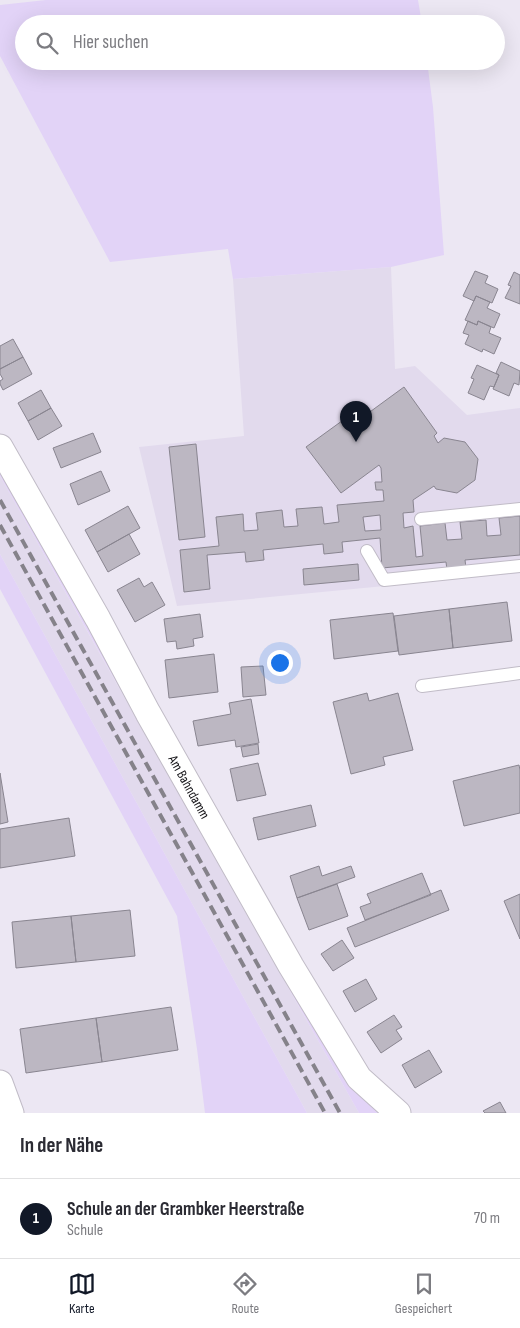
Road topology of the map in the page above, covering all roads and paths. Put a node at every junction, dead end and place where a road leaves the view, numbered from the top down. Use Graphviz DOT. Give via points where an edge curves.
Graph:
graph roads {
  1 [pos="0,447"];
  2 [pos="520,509"];
  3 [pos="421,519"];
  4 [pos="367,551"];
  5 [pos="520,566"];
  6 [pos="520,673"];
  7 [pos="422,686"];
  8 [pos="0,1083"];
  9 [pos="11,1113"];
  10 [pos="398,1113"];
  1 -- 10 [label="street, Am Bahndamm" via="291,966 359,1078"];
  2 -- 3 [label="lane"];
  4 -- 5 [label="lane" via="384,580"];
  6 -- 7 [label="lane"];
  8 -- 9 [label="street"];
}
